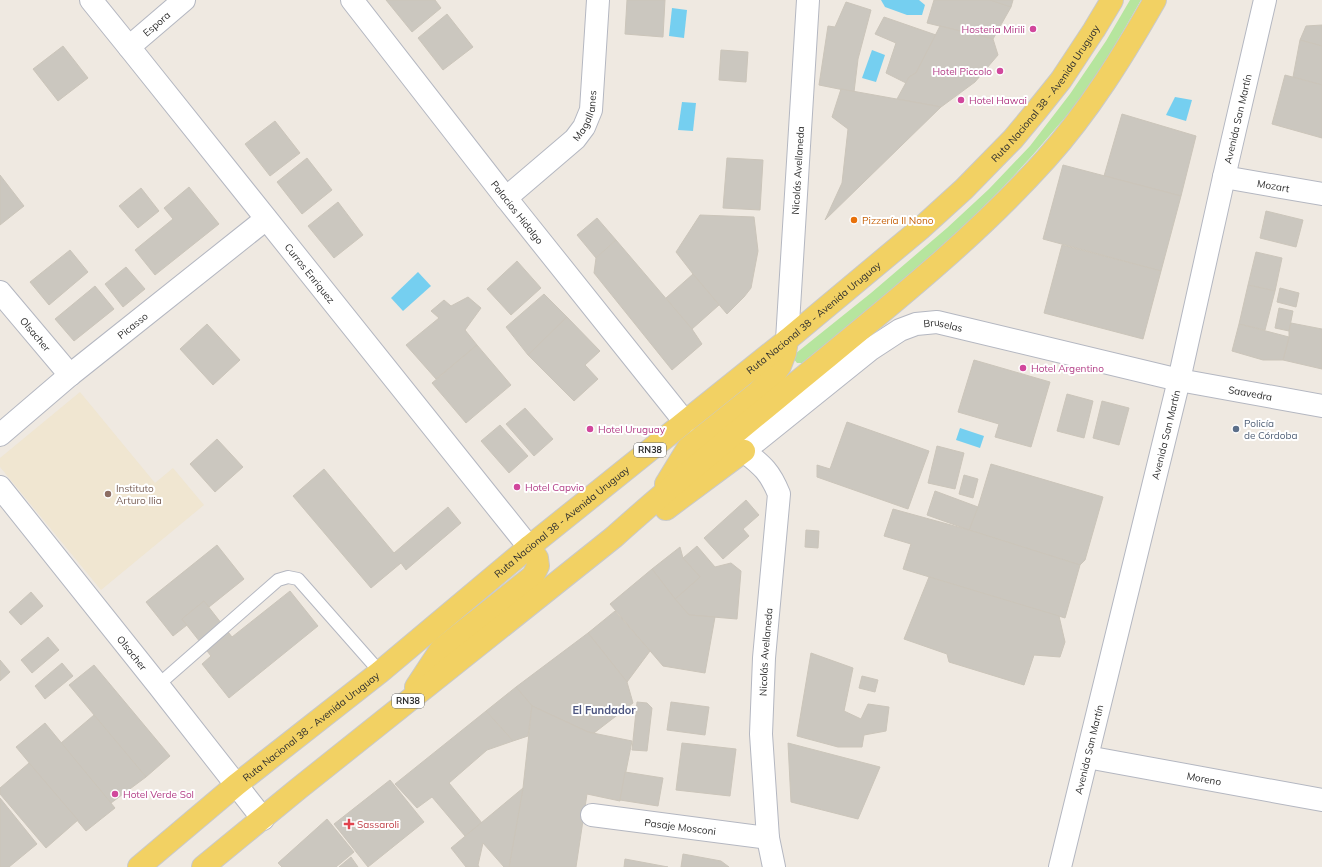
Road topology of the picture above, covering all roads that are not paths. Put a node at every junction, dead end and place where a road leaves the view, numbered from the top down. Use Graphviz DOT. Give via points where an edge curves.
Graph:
graph roads {
  1 [pos="91,0"];
  2 [pos="184,0"];
  3 [pos="352,0"];
  4 [pos="598,0"];
  5 [pos="808,0"];
  6 [pos="1112,0"];
  7 [pos="1154,0"];
  8 [pos="1265,0"];
  9 [pos="130,47"];
  10 [pos="1224,177"];
  11 [pos="1322,194"];
  12 [pos="506,198"];
  13 [pos="266,219"];
  14 [pos="0,292"];
  15 [pos="787,340"];
  16 [pos="70,375"];
  17 [pos="1179,380"];
  18 [pos="1322,406"];
  19 [pos="685,422"];
  20 [pos="0,435"];
  21 [pos="744,451"];
  22 [pos="0,487"];
  23 [pos="656,500"];
  24 [pos="614,537"];
  25 [pos="529,547"];
  26 [pos="380,672"];
  27 [pos="158,685"];
  28 [pos="405,703"];
  29 [pos="1086,757"];
  30 [pos="236,785"];
  31 [pos="1322,800"];
  32 [pos="592,815"];
  33 [pos="263,819"];
  34 [pos="768,838"];
  35 [pos="140,864"];
  36 [pos="203,867"];
  37 [pos="774,867"];
  38 [pos="1060,867"];
  1 -- 9 [label="street, Curros Enriquez"];
  2 -- 9 [label="street, Espora"];
  3 -- 12 [label="street, Palacios Hidalgo"];
  4 -- 12 [label="street, Magallanes" via="591,110 584,127 575,139"];
  5 -- 15 [label="street, Nicolás Avellaneda"];
  6 -- 15 [label="main road, Ruta Nacional 38 - Avenida Uruguay / RN38" via="1061,80 1013,139 920,229"];
  7 -- 23 [label="main road, RN38" via="1123,55 1086,109 1047,158 991,216 900,297"];
  8 -- 10 [label="street, Avenida San Martín"];
  9 -- 13 [label="street, Curros Enriquez"];
  10 -- 11 [label="street, Mozart"];
  10 -- 17 [label="street, Avenida San Martín"];
  12 -- 19 [label="street, Palacios Hidalgo"];
  13 -- 16 [label="street, Picasso"];
  13 -- 25 [label="street, Curros Enriquez"];
  14 -- 16 [label="street, Olsacher"];
  15 -- 19 [label="main road, Ruta Nacional 38 - Avenida Uruguay / RN38"];
  15 -- 23 [label="main road" via="780,366 771,379 688,448"];
  16 -- 20 [label="street, Picasso"];
  17 -- 18 [label="street, Saavedra"];
  17 -- 21 [label="street, Bruselas" via="937,322 916,324 900,330 871,349"];
  17 -- 29 [label="street, Avenida San Martín"];
  19 -- 25 [label="main road, Ruta Nacional 38 - Avenida Uruguay / RN38"];
  21 -- 24 [label="main road" via="631,536"];
  21 -- 34 [label="street, Nicolás Avellaneda" via="763,466 773,479 779,494 764,658 761,734"];
  22 -- 27 [label="street, Olsacher"];
  23 -- 24 [label="main road, RN38"];
  24 -- 28 [label="main road, RN38"];
  25 -- 26 [label="main road, Ruta Nacional 38 - Avenida Uruguay / RN38"];
  25 -- 28 [label="main road" via="537,558 538,566 533,576 441,649"];
  26 -- 27 [label="lane" via="298,579 288,577 278,580"];
  26 -- 30 [label="main road, Ruta Nacional 38 - Avenida Uruguay / RN38"];
  27 -- 30 [label="street, Olsacher"];
  28 -- 33 [label="main road, RN38"];
  29 -- 31 [label="street, Moreno"];
  29 -- 38 [label="street, Avenida San Martín"];
  30 -- 33 [label="street, Olsacher"];
  30 -- 35 [label="main road, Ruta Nacional 38 - Avenida Uruguay / RN38"];
  32 -- 34 [label="street, Pasaje Mosconi"];
  33 -- 36 [label="main road, RN38"];
  34 -- 37 [label="street, Nicolás Avellaneda"];
}
